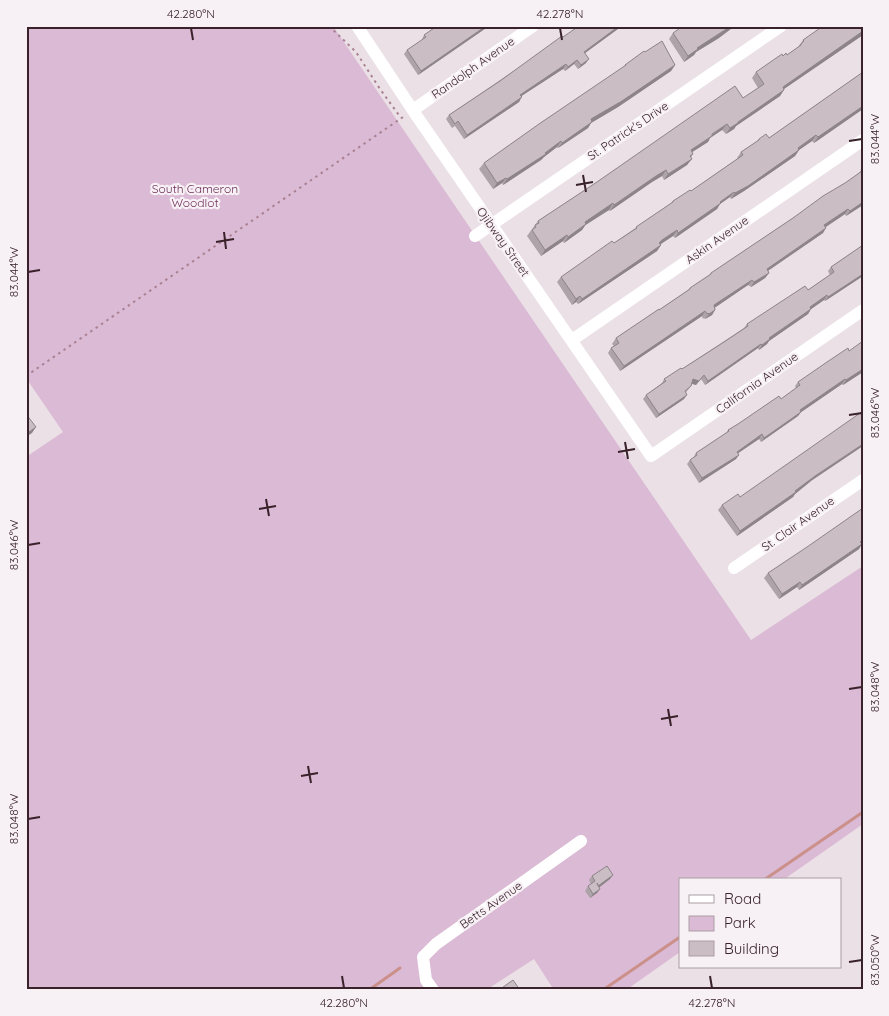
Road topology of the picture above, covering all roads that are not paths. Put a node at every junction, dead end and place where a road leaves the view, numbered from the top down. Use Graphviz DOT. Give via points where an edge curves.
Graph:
graph roads {
  1 [pos="357,26"];
  2 [pos="534,26"];
  3 [pos="781,26"];
  4 [pos="409,112"];
  5 [pos="863,140"];
  6 [pos="492,225"];
  7 [pos="475,236"];
  8 [pos="863,310"];
  9 [pos="572,340"];
  10 [pos="651,456"];
  11 [pos="863,480"];
  12 [pos="734,568"];
  13 [pos="581,842"];
  14 [pos="430,985"];
  1 -- 4 [label="street, Ojibway Street"];
  2 -- 4 [label="street, Randolph Avenue"];
  3 -- 6 [label="street, St. Patrick's Drive"];
  4 -- 6 [label="street, Ojibway Street"];
  5 -- 9 [label="street, Askin Avenue"];
  6 -- 7 [label="street, St. Patrick's Drive"];
  6 -- 9 [label="street, Ojibway Street"];
  8 -- 10 [label="street, California Avenue"];
  9 -- 10 [label="street, Ojibway Street"];
  11 -- 12 [label="street, St. Clair Avenue"];
  13 -- 14 [label="street, Betts Avenue" via="436,944 423,957"];
}
